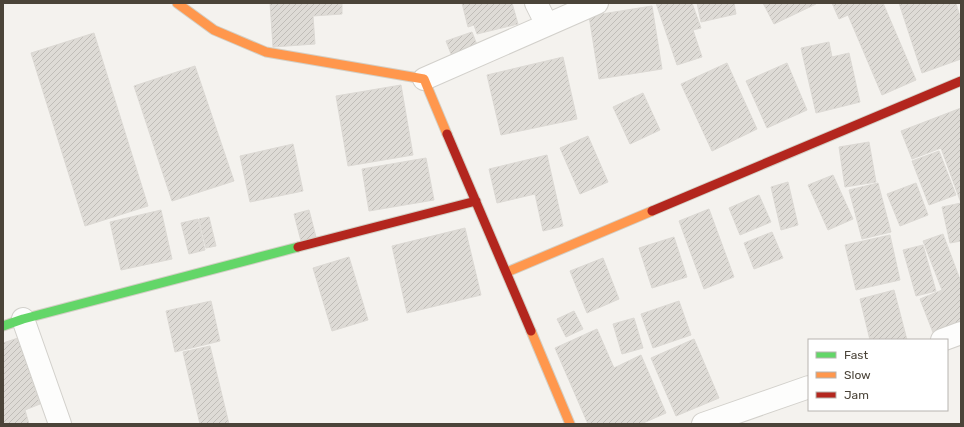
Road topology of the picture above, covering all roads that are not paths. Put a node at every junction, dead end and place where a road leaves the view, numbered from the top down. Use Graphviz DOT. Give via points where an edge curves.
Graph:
graph roads {
  1 [pos="178,3"];
  2 [pos="536,3"];
  3 [pos="597,3"];
  4 [pos="547,25"];
  5 [pos="424,79"];
  6 [pos="961,81"];
  7 [pos="476,201"];
  8 [pos="507,272"];
  9 [pos="13,323"];
  10 [pos="961,333"];
  11 [pos="945,339"];
  12 [pos="808,387"];
  13 [pos="60,424"];
  14 [pos="570,424"];
  15 [pos="703,424"];
  1 -- 5 [label="street" via="214,30 266,52"];
  2 -- 4 [label="street"];
  3 -- 4 [label="street"];
  4 -- 5 [label="street"];
  5 -- 7 [label="street"];
  6 -- 8 [label="street"];
  7 -- 8 [label="street"];
  7 -- 9 [label="street"];
  8 -- 14 [label="street"];
  9 -- 13 [label="street"];
  10 -- 11 [label="street"];
  12 -- 15 [label="street"];
}
